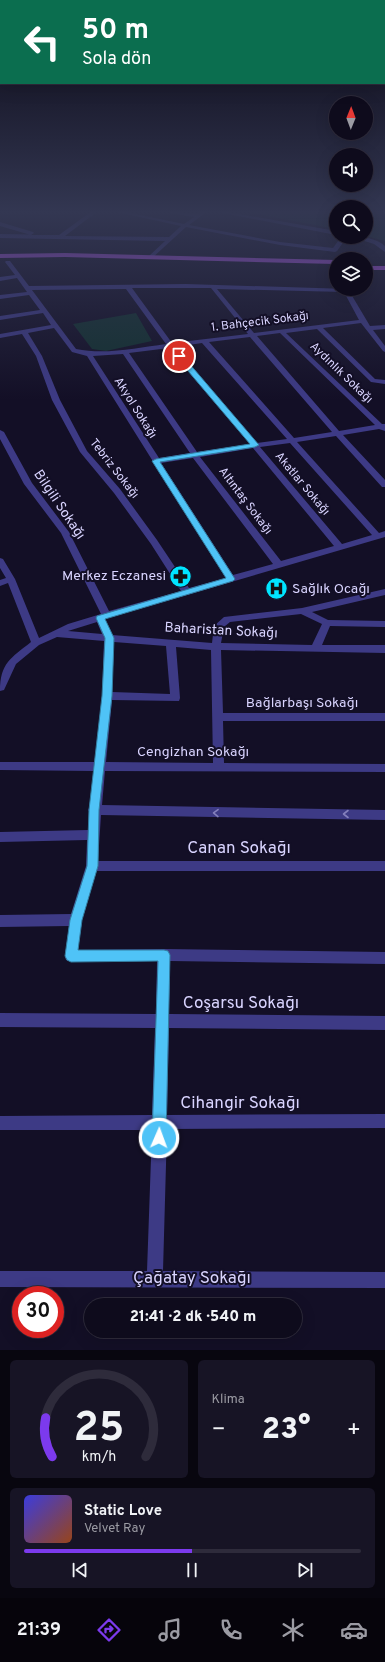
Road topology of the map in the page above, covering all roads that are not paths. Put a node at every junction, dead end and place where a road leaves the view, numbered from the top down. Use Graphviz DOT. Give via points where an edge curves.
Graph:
graph roads {
  1 [pos="18,276"];
  2 [pos="0,279"];
  3 [pos="127,286"];
  4 [pos="213,287"];
  5 [pos="329,289"];
  6 [pos="30,291"];
  7 [pos="350,296"];
  8 [pos="0,297"];
  9 [pos="45,311"];
  10 [pos="0,318"];
  11 [pos="363,321"];
  12 [pos="56,326"];
  13 [pos="318,326"];
  14 [pos="385,327"];
  15 [pos="367,328"];
  16 [pos="281,331"];
  17 [pos="24,332"];
  18 [pos="251,335"];
  19 [pos="0,336"];
  20 [pos="204,341"];
  21 [pos="170,345"];
  22 [pos="385,350"];
  23 [pos="125,352"];
  24 [pos="89,354"];
  25 [pos="385,382"];
  26 [pos="383,428"];
  27 [pos="0,432"];
  28 [pos="337,433"];
  29 [pos="292,440"];
  30 [pos="255,445"];
  31 [pos="196,455"];
  32 [pos="156,461"];
  33 [pos="385,485"];
  34 [pos="381,535"];
  35 [pos="339,546"];
  36 [pos="0,561"];
  37 [pos="279,565"];
  38 [pos="11,579"];
  39 [pos="231,579"];
  40 [pos="0,583"];
  41 [pos="187,592"];
  42 [pos="385,592"];
  43 [pos="302,611"];
  44 [pos="103,617"];
  45 [pos="327,623"];
  46 [pos="385,624"];
  47 [pos="56,633"];
  48 [pos="109,638"];
  49 [pos="171,642"];
  50 [pos="36,643"];
  51 [pos="216,647"];
  52 [pos="314,649"];
  53 [pos="385,649"];
  54 [pos="0,687"];
  55 [pos="107,696"];
  56 [pos="218,717"];
  57 [pos="385,717"];
  58 [pos="0,766"];
  59 [pos="99,766"];
  60 [pos="219,767"];
  61 [pos="385,768"];
  62 [pos="94,810"];
  63 [pos="385,815"];
  64 [pos="93,835"];
  65 [pos="0,837"];
  66 [pos="92,866"];
  67 [pos="385,866"];
  68 [pos="76,920"];
  69 [pos="0,922"];
  70 [pos="164,955"];
  71 [pos="385,958"];
  72 [pos="0,1020"];
  73 [pos="162,1022"];
  74 [pos="385,1023"];
  75 [pos="385,1121"];
  76 [pos="0,1122"];
  77 [pos="159,1122"];
  78 [pos="0,1279"];
  79 [pos="154,1279"];
  80 [pos="385,1280"];
  1 -- 2 [label="street"];
  1 -- 6 [label="street"];
  3 -- 4 [label="street"];
  3 -- 6 [label="street"];
  3 -- 21 [label="street, Akatlar Sokağı"];
  4 -- 5 [label="street"];
  4 -- 18 [label="street"];
  6 -- 8 [label="street"];
  6 -- 9 [label="street"];
  7 -- 11 [label="street"];
  9 -- 10 [label="street"];
  9 -- 12 [label="street"];
  11 -- 13 [label="street, 1. Bahçecik Sokağı"];
  11 -- 15 [label="street"];
  12 -- 17 [label="street"];
  12 -- 24 [label="street" via="74,351"];
  13 -- 16 [label="street, 1. Bahçecik Sokağı"];
  13 -- 25 [label="street" via="374,381"];
  14 -- 15 [label="street"];
  15 -- 22 [label="street"];
  16 -- 18 [label="street, 1. Bahçecik Sokağı"];
  16 -- 26 [label="street, Aydınlık Sokağı"];
  17 -- 19 [label="street"];
  17 -- 41 [label="street, Tebriz Sokağı" via="39,356 56,400 84,452 118,491"];
  18 -- 20 [label="street, 1. Bahçecik Sokağı"];
  18 -- 28 [label="street"];
  20 -- 21 [label="street, 1. Bahçecik Sokağı"];
  20 -- 29 [label="street"];
  21 -- 23 [label="street, 1. Bahçecik Sokağı"];
  21 -- 30 [label="street, Akatlar Sokağı"];
  23 -- 24 [label="street, 1. Bahçecik Sokağı"];
  23 -- 31 [label="street, Altıntaş Sokağı"];
  24 -- 32 [label="street, Akyol Sokağı"];
  26 -- 28 [label="street"];
  27 -- 44 [label="street, Bilgili Sokağı" via="28,484 65,532"];
  28 -- 29 [label="street"];
  28 -- 33 [label="street"];
  29 -- 30 [label="street"];
  29 -- 34 [label="street"];
  30 -- 31 [label="street"];
  30 -- 35 [label="street, Akatlar Sokağı"];
  31 -- 32 [label="street"];
  31 -- 37 [label="street, Altıntaş Sokağı"];
  32 -- 39 [label="street, Akyol Sokağı"];
  34 -- 35 [label="street"];
  35 -- 37 [label="street"];
  36 -- 38 [label="street"];
  37 -- 39 [label="street"];
  38 -- 40 [label="street"];
  38 -- 50 [label="street"];
  39 -- 41 [label="street"];
  41 -- 44 [label="street"];
  42 -- 43 [label="street"];
  43 -- 45 [label="street"];
  43 -- 51 [label="street" via="227,619 219,626"];
  44 -- 47 [label="street"];
  44 -- 48 [label="street, Bilgili Sokağı"];
  45 -- 46 [label="street"];
  45 -- 52 [label="street"];
  47 -- 48 [label="street, Baharistan Sokağı"];
  47 -- 50 [label="street"];
  48 -- 49 [label="street, Baharistan Sokağı"];
  48 -- 55 [label="street"];
  49 -- 51 [label="street, Baharistan Sokağı"];
  49 -- 55 [label="street" via="175,698"];
  50 -- 54 [label="street" via="12,662"];
  51 -- 52 [label="street, Baharistan Sokağı"];
  51 -- 56 [label="street"];
  52 -- 53 [label="street, Baharistan Sokağı"];
  55 -- 59 [label="street"];
  56 -- 57 [label="street, Bağlarbaşı Sokağı"];
  56 -- 60 [label="street"];
  58 -- 59 [label="street, Cengizhan Sokağı"];
  59 -- 60 [label="street, Cengizhan Sokağı"];
  59 -- 62 [label="street"];
  60 -- 61 [label="street, Cengizhan Sokağı"];
  63 -- 62 [label="street, one-way"];
  62 -- 64 [label="street"];
  64 -- 65 [label="street"];
  64 -- 66 [label="street"];
  66 -- 67 [label="street, Canan Sokağı"];
  66 -- 68 [label="street"];
  68 -- 69 [label="street"];
  68 -- 70 [label="street" via="71,956"];
  70 -- 71 [label="street"];
  70 -- 73 [label="street"];
  72 -- 73 [label="street, Coşarsu Sokağı"];
  73 -- 74 [label="street, Coşarsu Sokağı"];
  73 -- 77 [label="street"];
  75 -- 77 [label="street, Cihangir Sokağı"];
  76 -- 77 [label="street, Cihangir Sokağı"];
  77 -- 79 [label="street"];
  78 -- 79 [label="street, Çağatay Sokağı"];
  79 -- 80 [label="street, Çağatay Sokağı"];
}
